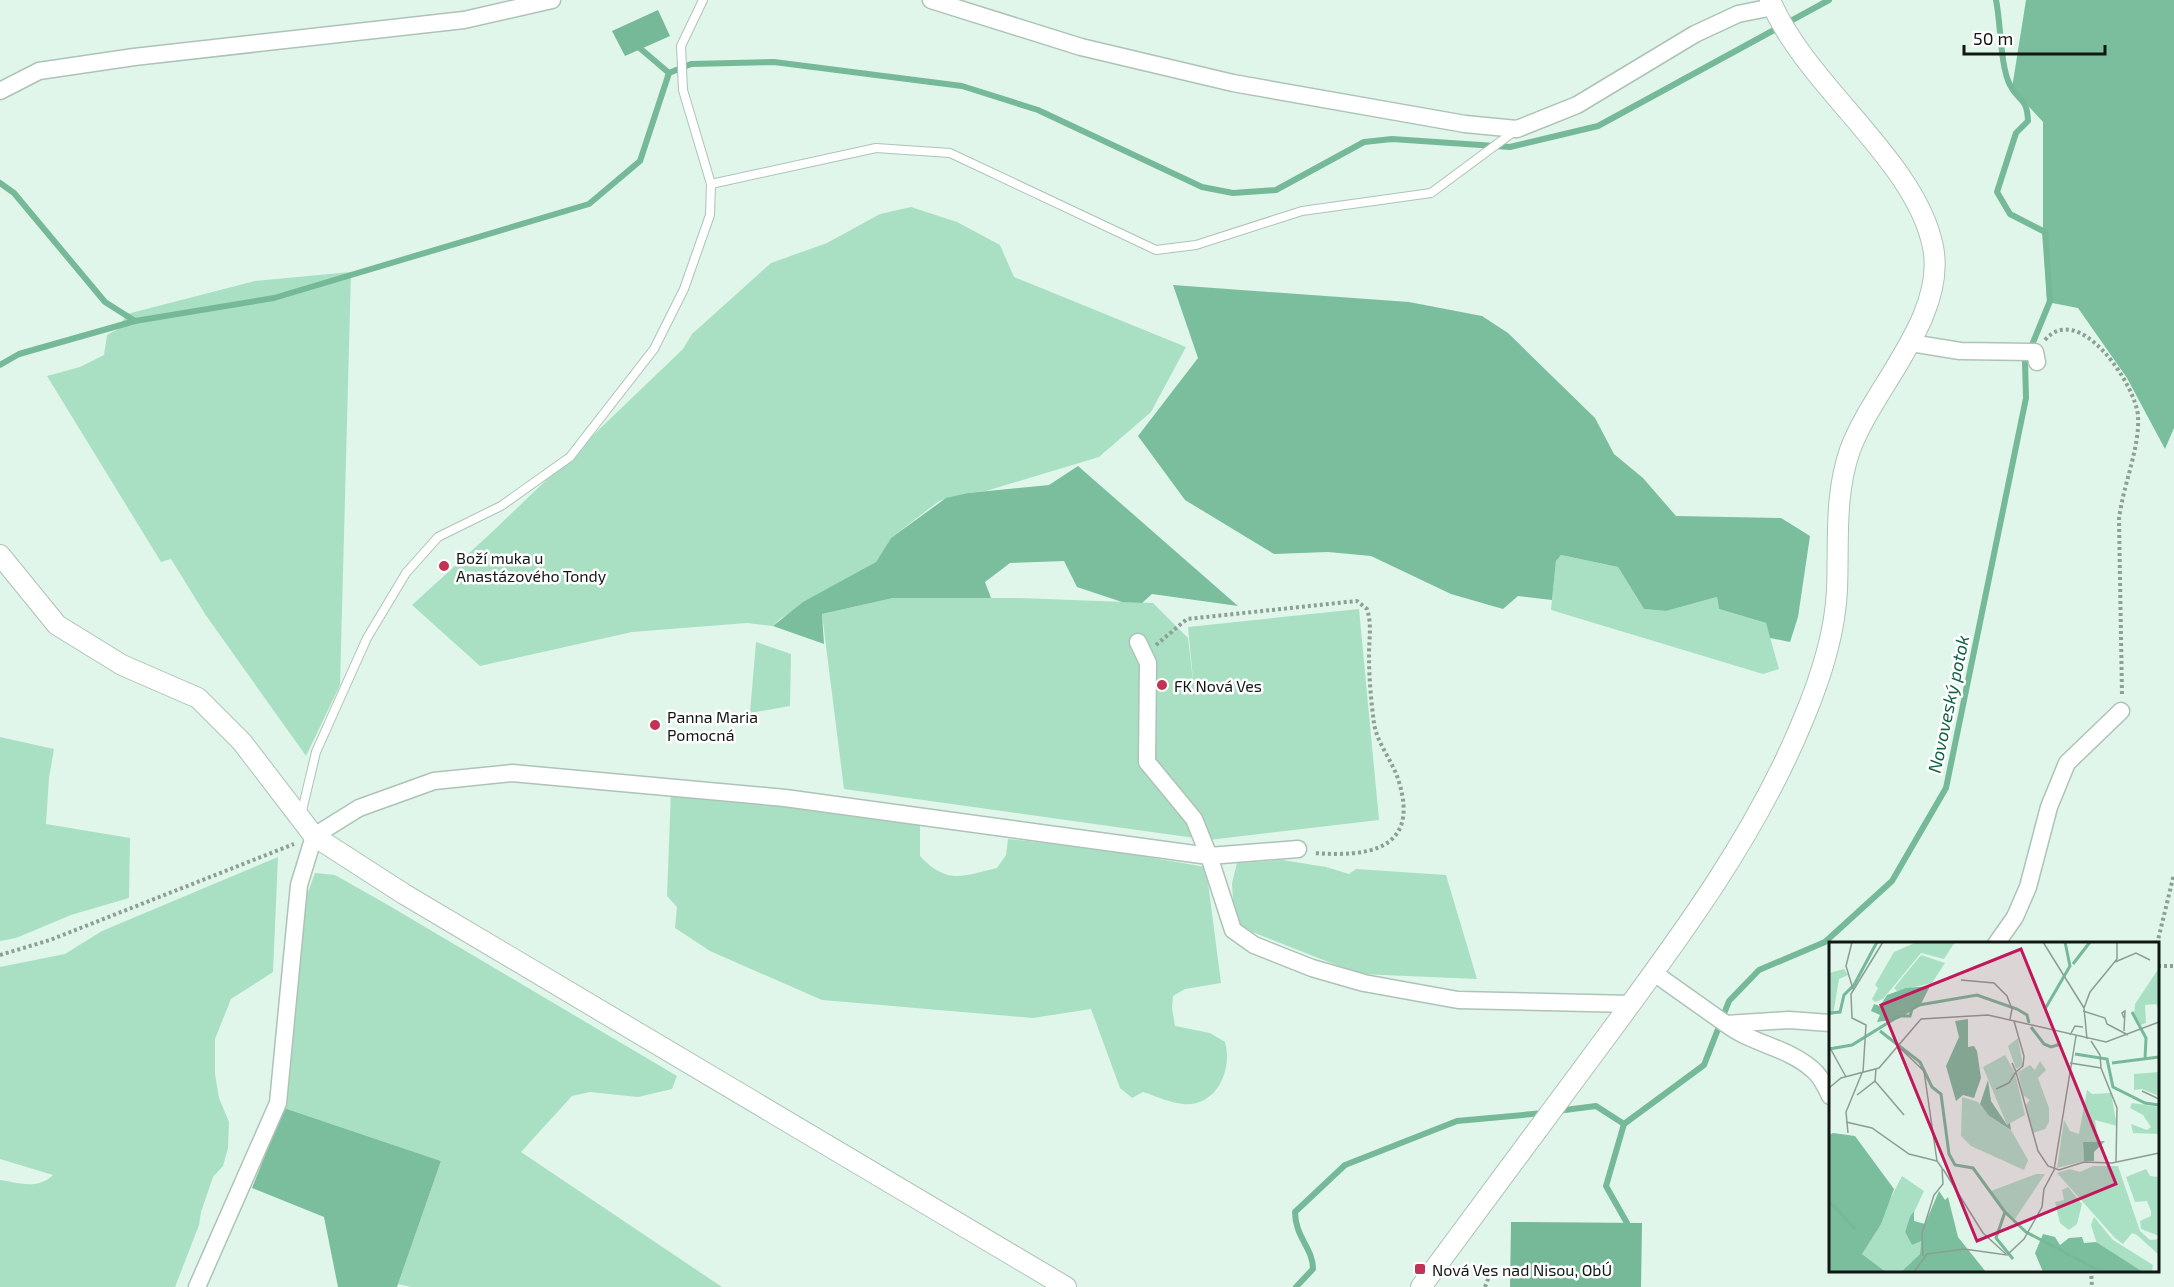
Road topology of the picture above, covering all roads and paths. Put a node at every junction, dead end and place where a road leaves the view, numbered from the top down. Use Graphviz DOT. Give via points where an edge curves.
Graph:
graph roads {
  1 [pos="552,0"];
  2 [pos="703,0"];
  3 [pos="931,0"];
  4 [pos="1772,4"];
  5 [pos="0,90"];
  6 [pos="1510,134"];
  7 [pos="711,184"];
  8 [pos="1911,343"];
  9 [pos="2036,357"];
  10 [pos="0,555"];
  11 [pos="1141,649"];
  12 [pos="2121,711"];
  13 [pos="301,815"];
  14 [pos="314,836"];
  15 [pos="1298,849"];
  16 [pos="1209,856"];
  17 [pos="2174,874"];
  18 [pos="1997,942"];
  19 [pos="2157,942"];
  20 [pos="0,955"];
  21 [pos="1654,973"];
  22 [pos="1631,1004"];
  23 [pos="1829,1023"];
  24 [pos="1726,1024"];
  25 [pos="1829,1094"];
  26 [pos="2091,1272"];
  27 [pos="1490,1274"];
  28 [pos="197,1287"];
  29 [pos="1066,1287"];
  30 [pos="1421,1287"];
  31 [pos="1485,1287"];
  32 [pos="2092,1287"];
  1 -- 5 [label="street" via="464,20 39,71"];
  2 -- 7 [label="lane" via="681,46 683,90"];
  3 -- 6 [label="street" via="1081,47 1233,83"];
  4 -- 6 [label="street" via="1738,14 1695,34 1577,105"];
  4 -- 8 [label="street" via="1820,80 1890,162 1927,225 1934,270"];
  6 -- 7 [label="lane" via="1431,193 1302,211 1196,245 1156,250 950,153 876,147"];
  7 -- 13 [label="lane" via="710,215 684,289 664,329 654,348 577,449 501,506 438,537 406,573 367,638 316,752"];
  8 -- 9 [label="street"];
  8 -- 21 [label="street" via="1860,426 1842,476 1837,595 1826,656 1804,719 1758,811 1714,886"];
  9 -- 12 [label="path" via="2050,334 2063,331 2095,340 2134,397 2139,433 2119,519"];
  10 -- 13 [label="street" via="57,625 122,665 198,698 242,742"];
  11 -- 15 [label="path" via="1187,620 1357,601 1367,609 1374,724 1399,781 1402,812 1396,833 1382,848 1345,854"];
  11 -- 16 [label="street" via="1148,663 1147,762 1194,819"];
  12 -- 18 [label="street" via="2067,763 2049,807 2028,887"];
  13 -- 14 [label="street"];
  14 -- 16 [label="street" via="360,808 434,781 512,773 785,798"];
  14 -- 20 [label="path" via="50,940"];
  14 -- 28 [label="street" via="299,885 278,1102"];
  14 -- 29 [label="street"];
  15 -- 16 [label="street"];
  16 -- 22 [label="street" via="1233,930 1254,945 1312,968 1364,983 1458,1000"];
  17 -- 19 [label="path"];
  21 -- 22 [label="street"];
  21 -- 24 [label="street"];
  22 -- 30 [label="street"];
  23 -- 24 [label="street" via="1789,1020"];
  24 -- 25 [label="street" via="1741,1036 1782,1051 1814,1069"];
  26 -- 32 [label="path"];
  27 -- 31 [label="path"];
}
